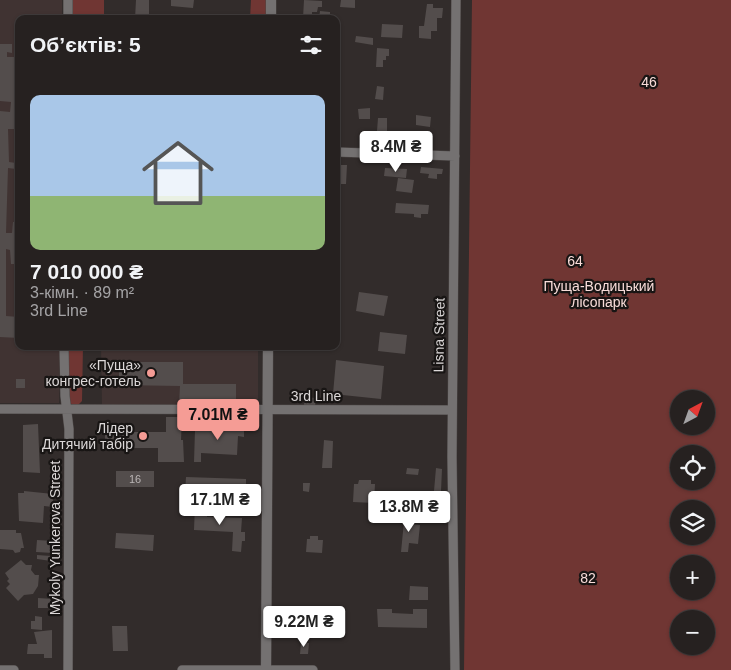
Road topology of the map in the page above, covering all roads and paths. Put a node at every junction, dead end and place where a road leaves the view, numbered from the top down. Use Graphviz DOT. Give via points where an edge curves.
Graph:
graph roads {
  1 [pos="68,0"];
  2 [pos="271,0"];
  3 [pos="456,0"];
  4 [pos="68,15"];
  5 [pos="271,15"];
  6 [pos="340,152"];
  7 [pos="455,156"];
  8 [pos="64,350"];
  9 [pos="268,350"];
  10 [pos="0,409"];
  11 [pos="67,409"];
  12 [pos="268,410"];
  13 [pos="452,410"];
  14 [pos="266,669"];
  15 [pos="0,670"];
  16 [pos="14,670"];
  17 [pos="68,670"];
  18 [pos="182,670"];
  19 [pos="313,670"];
  20 [pos="456,670"];
  1 -- 4 [label="street"];
  2 -- 5 [label="street"];
  3 -- 7 [label="street, Lisna Street"];
  6 -- 7 [label="street"];
  7 -- 13 [label="street, Lisna Street"];
  8 -- 11 [label="street, Mykoly Yunkerova Street"];
  9 -- 12 [label="street"];
  10 -- 11 [label="street, 3rd Line"];
  11 -- 12 [label="street, 3rd Line"];
  11 -- 17 [label="street, Mykoly Yunkerova Street"];
  12 -- 13 [label="street, 3rd Line"];
  12 -- 14 [label="street"];
  13 -- 20 [label="street, Lisna Street"];
  14 -- 18 [label="street"];
  14 -- 19 [label="street"];
  15 -- 16 [label="street"];
}
